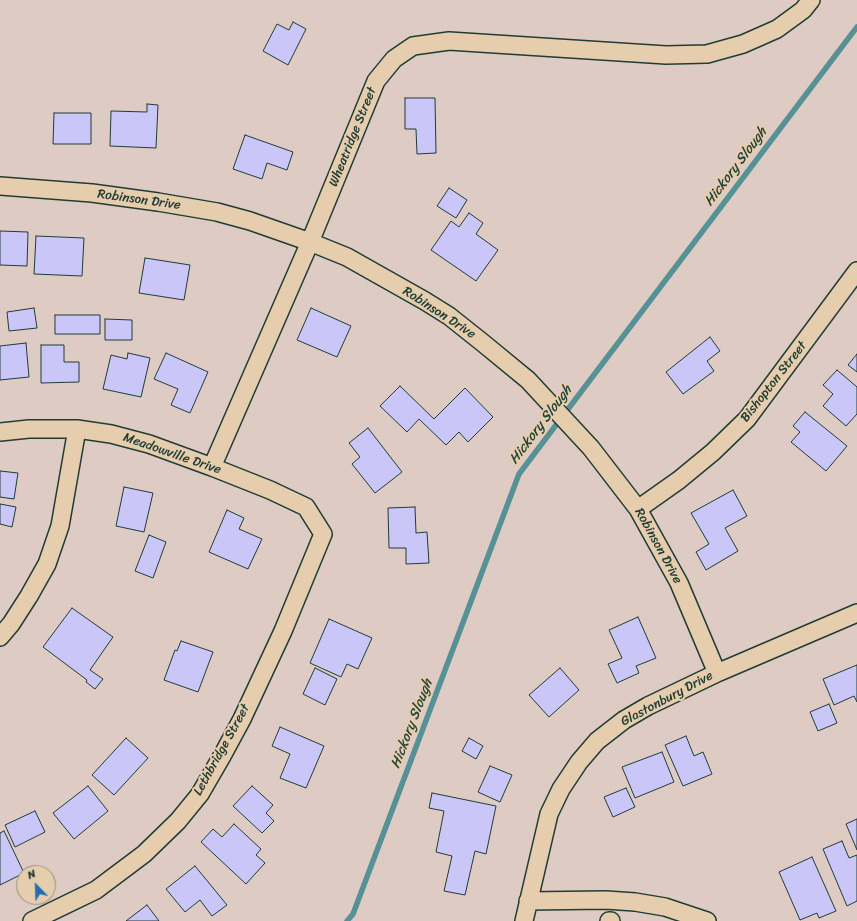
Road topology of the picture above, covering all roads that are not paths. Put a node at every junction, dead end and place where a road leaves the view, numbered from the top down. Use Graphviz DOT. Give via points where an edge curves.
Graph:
graph roads {
  1 [pos="811,0"];
  2 [pos="0,186"];
  3 [pos="310,242"];
  4 [pos="857,271"];
  5 [pos="77,429"];
  6 [pos="0,432"];
  7 [pos="212,467"];
  8 [pos="638,508"];
  9 [pos="323,534"];
  10 [pos="857,612"];
  11 [pos="0,637"];
  12 [pos="717,673"];
  13 [pos="528,901"];
  14 [pos="32,921"];
  15 [pos="524,921"];
  16 [pos="707,921"];
  1 -- 3 [label="street, Wheatridge Street" via="804,10 777,29 743,44 707,54 666,55 449,41 413,46 394,59 376,80"];
  2 -- 3 [label="street, Robinson Drive" via="92,194 217,212"];
  3 -- 7 [label="street, Wheatridge Street"];
  3 -- 8 [label="street, Robinson Drive" via="347,257 431,305 483,342 528,380 591,448"];
  4 -- 8 [label="street, Bishopton Street" via="747,419 679,480"];
  5 -- 6 [label="street, Meadowville Drive"];
  5 -- 7 [label="street, Meadowville Drive" via="111,434 149,444"];
  5 -- 11 [label="street" via="60,526 47,564 11,624"];
  7 -- 9 [label="street, Meadowville Drive" via="306,507"];
  8 -- 12 [label="street, Robinson Drive" via="679,583"];
  9 -- 14 [label="street, Lethbridge Street" via="283,631 242,719 200,794 178,821 138,859 96,890"];
  10 -- 12 [label="street, Glastonbury Drive"];
  12 -- 13 [label="street, Glastonbury Drive" via="624,720 597,741 579,762 561,789 549,814"];
  13 -- 15 [label="street, Glastonbury Drive"];
  13 -- 16 [label="street" via="635,902 665,907"];
}
